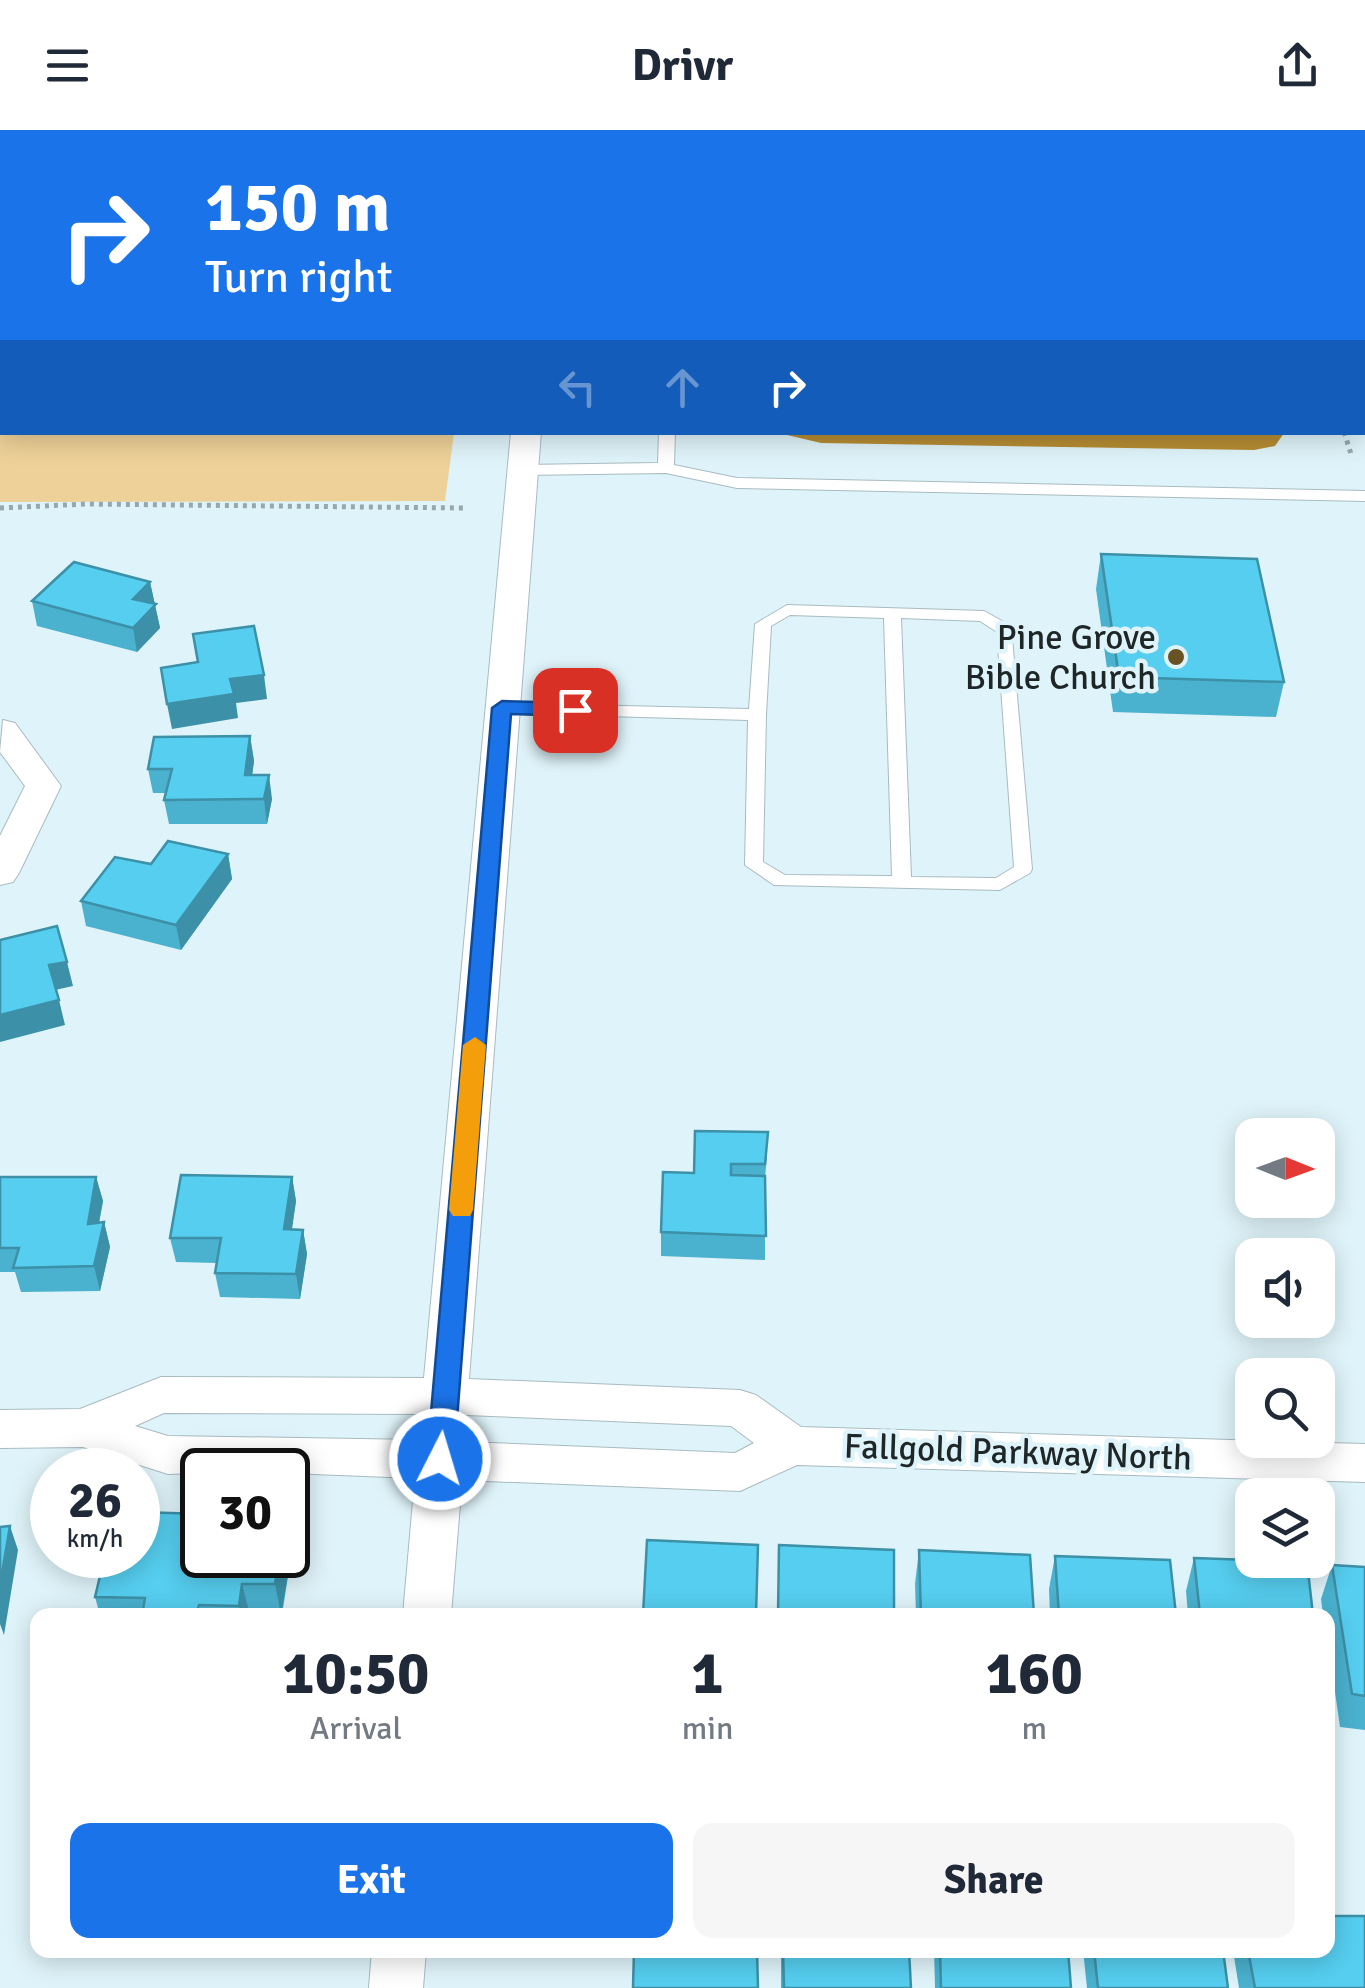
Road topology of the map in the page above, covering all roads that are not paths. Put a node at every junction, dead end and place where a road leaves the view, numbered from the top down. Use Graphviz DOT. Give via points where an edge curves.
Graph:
graph roads {
  1 [pos="667,435"];
  2 [pos="524,451"];
  3 [pos="666,468"];
  4 [pos="1365,496"];
  5 [pos="892,613"];
  6 [pos="502,708"];
  7 [pos="757,715"];
  8 [pos="3,731"];
  9 [pos="0,873"];
  10 [pos="902,883"];
  11 [pos="446,1396"];
  12 [pos="83,1428"];
  13 [pos="0,1429"];
  14 [pos="792,1446"];
  15 [pos="440,1459"];
  16 [pos="1365,1463"];
  17 [pos="428,1608"];
  18 [pos="398,1958"];
  19 [pos="396,1988"];
  1 -- 3 [label="lane"];
  2 -- 3 [label="lane"];
  2 -- 6 [label="street"];
  3 -- 4 [label="lane" via="738,484"];
  5 -- 7 [label="lane" via="787,610 762,624"];
  5 -- 10 [label="lane"];
  5 -- 10 [label="lane" via="984,616 1004,630 1023,869 1000,884"];
  6 -- 7 [label="lane"];
  6 -- 11 [label="street"];
  7 -- 10 [label="lane" via="754,865 781,881"];
  8 -- 9 [label="street" via="43,786"];
  11 -- 12 [label="street, Fallgold Parkway North" via="161,1395"];
  11 -- 14 [label="street, Fallgold Parkway North" via="740,1408"];
  11 -- 15 [label="street"];
  12 -- 13 [label="street"];
  12 -- 15 [label="street, Fallgold Parkway North" via="168,1455"];
  14 -- 15 [label="street, Fallgold Parkway North" via="740,1472"];
  14 -- 16 [label="street, Fallgold Parkway North"];
  15 -- 17 [label="street"];
  18 -- 19 [label="street"];
}
